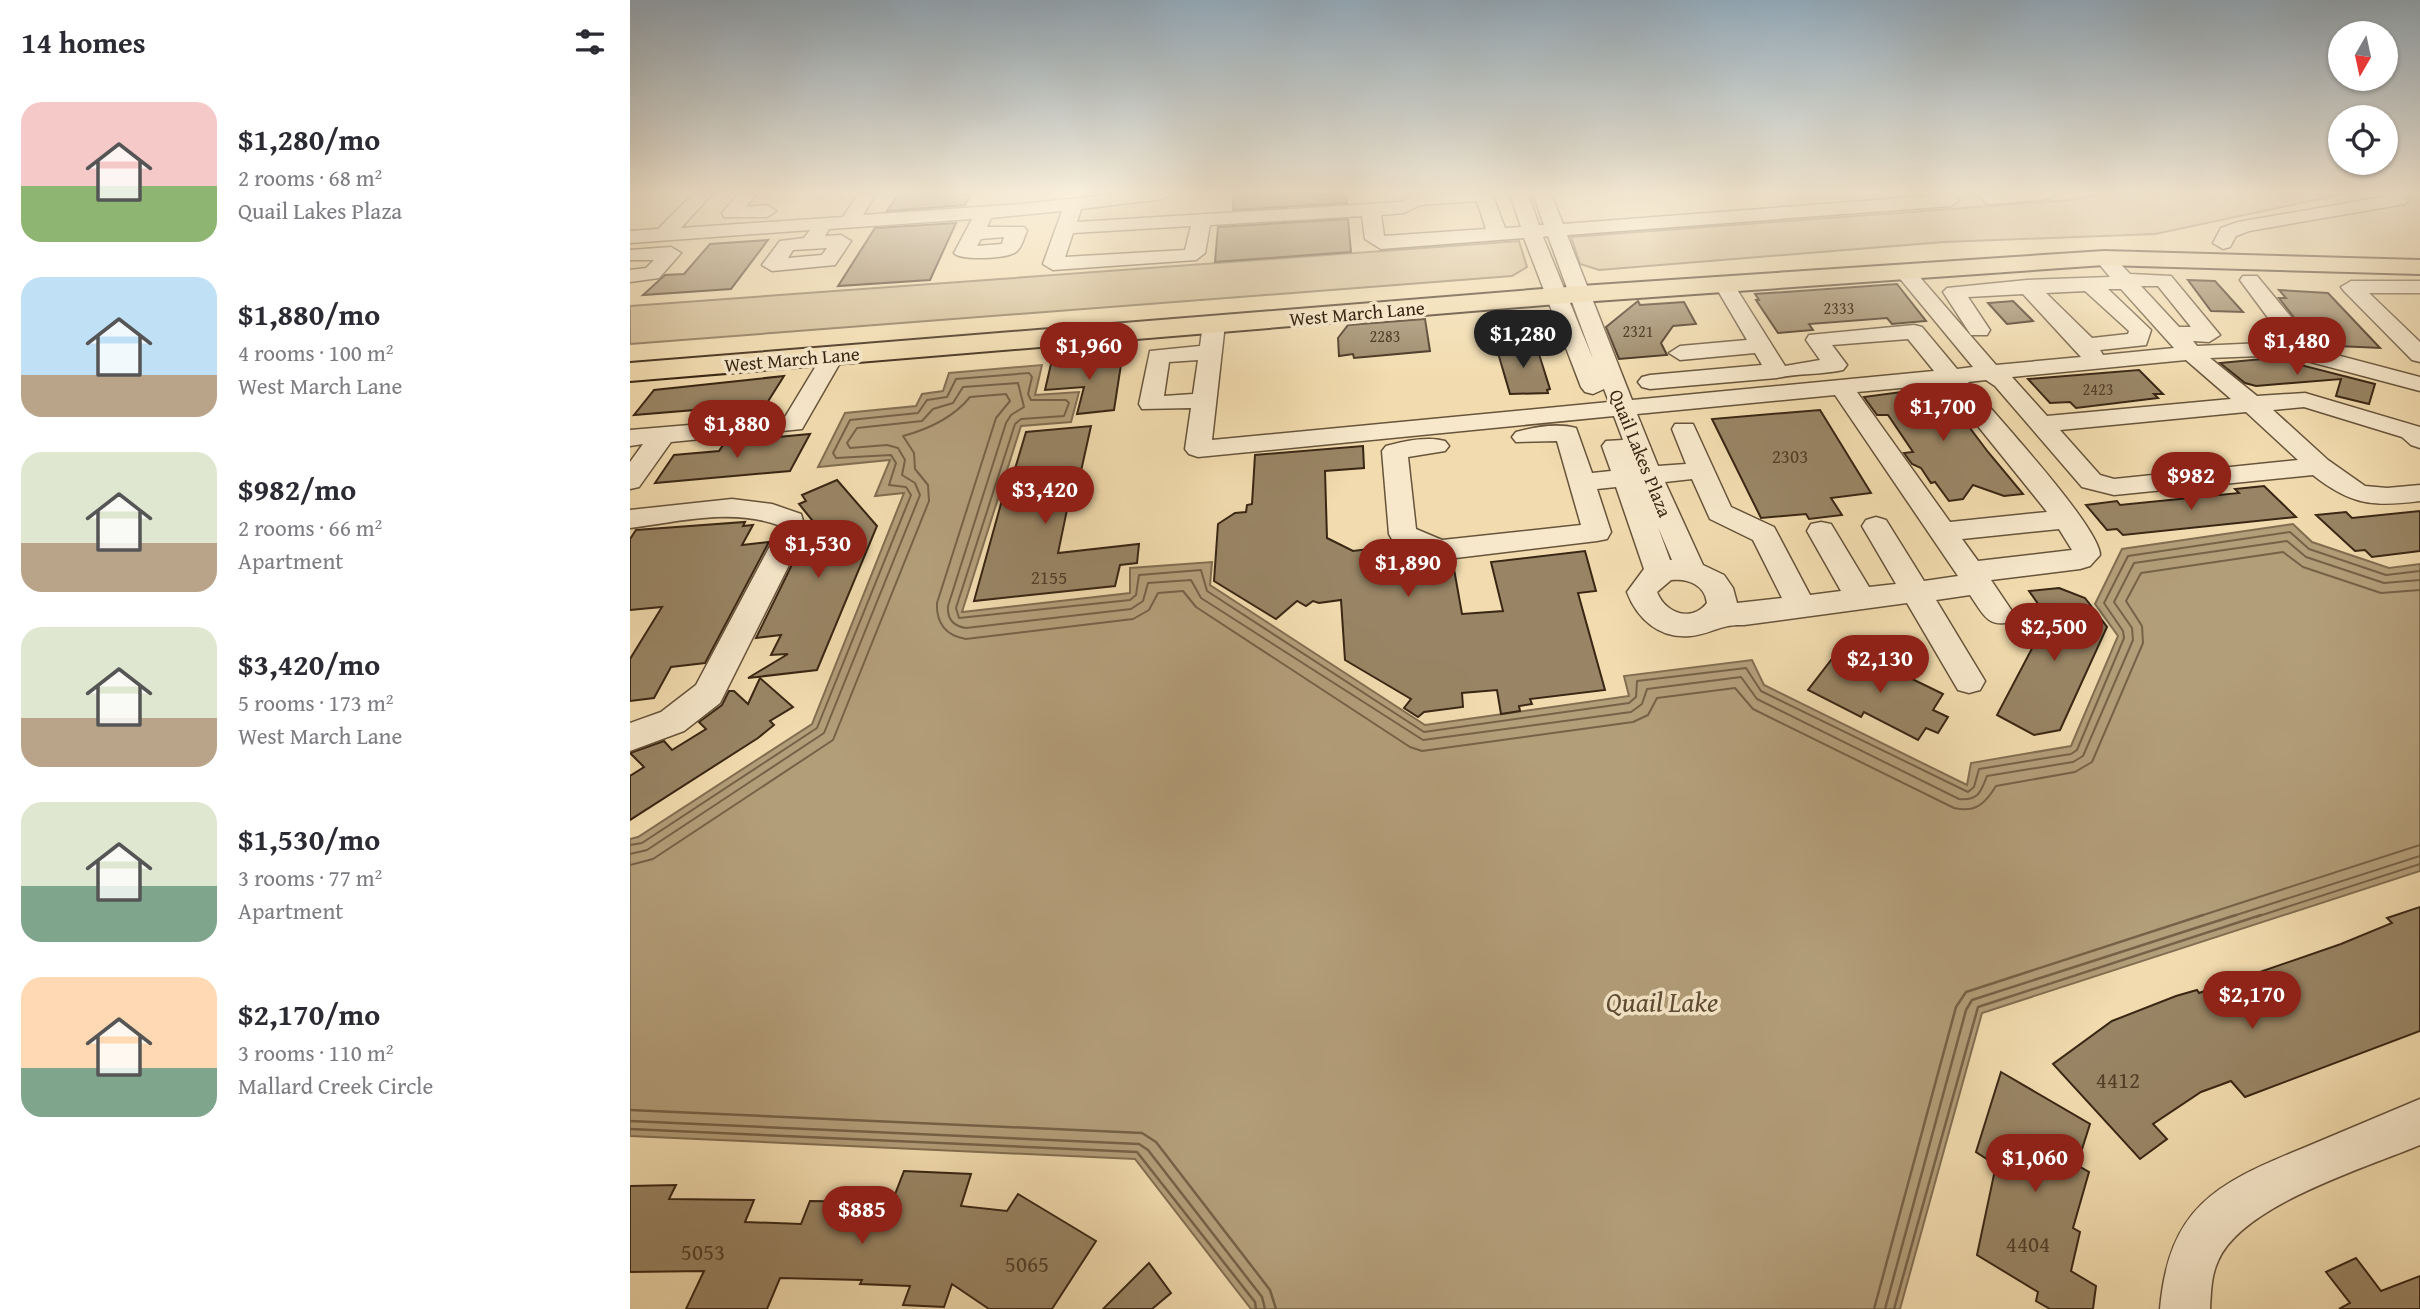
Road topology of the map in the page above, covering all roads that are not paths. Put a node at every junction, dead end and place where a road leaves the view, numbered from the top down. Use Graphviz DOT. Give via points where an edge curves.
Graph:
graph roads {
  1 [pos="669,255"];
  2 [pos="1056,255"];
  3 [pos="1191,255"];
  4 [pos="1542,255"];
  5 [pos="1564,255"];
  6 [pos="1873,255"];
  7 [pos="2104,258"];
  8 [pos="2420,267"];
  9 [pos="1904,271"];
  10 [pos="630,276"];
  11 [pos="2250,280"];
  12 [pos="2124,281"];
  13 [pos="2088,282"];
  14 [pos="1724,284"];
  15 [pos="2027,286"];
  16 [pos="1565,287"];
  17 [pos="2420,287"];
  18 [pos="2370,306"];
  19 [pos="2420,308"];
  20 [pos="1214,324"];
  21 [pos="1958,324"];
  22 [pos="1706,329"];
  23 [pos="2173,333"];
  24 [pos="1762,346"];
  25 [pos="1717,350"];
  26 [pos="630,352"];
  27 [pos="1210,352"];
  28 [pos="2191,352"];
  29 [pos="2299,352"];
  30 [pos="2090,353"];
  31 [pos="1680,354"];
  32 [pos="2420,355"];
  33 [pos="833,356"];
  34 [pos="1942,366"];
  35 [pos="1777,371"];
  36 [pos="1989,371"];
  37 [pos="630,372"];
  38 [pos="1838,375"];
  39 [pos="1650,382"];
  40 [pos="2420,384"];
  41 [pos="1203,400"];
  42 [pos="2252,404"];
  43 [pos="1612,409"];
  44 [pos="2041,424"];
  45 [pos="1684,429"];
  46 [pos="1478,432"];
  47 [pos="663,435"];
  48 [pos="630,438"];
  49 [pos="2420,440"];
  50 [pos="2319,466"];
  51 [pos="1702,470"];
  52 [pos="1637,475"];
  53 [pos="630,481"];
  54 [pos="1582,482"];
  55 [pos="2420,492"];
  56 [pos="630,519"];
  57 [pos="2066,519"];
  58 [pos="1876,526"];
  59 [pos="1821,531"];
  60 [pos="1941,532"];
  61 [pos="1691,571"];
  62 [pos="1660,573"];
  63 [pos="1974,578"];
  64 [pos="1917,592"];
  65 [pos="1861,599"];
  66 [pos="1801,607"];
  67 [pos="1718,613"];
  68 [pos="1999,614"];
  69 [pos="1969,681"];
  70 [pos="630,737"];
  71 [pos="2420,1122"];
  72 [pos="2185,1309"];
  1 -- 10 [label="street" via="652,274"];
  2 -- 3 [label="street" via="1053,264"];
  4 -- 16 [label="street"];
  5 -- 16 [label="street"];
  6 -- 16 [label="main road, West March Lane"];
  7 -- 8 [label="main road, West March Lane"];
  7 -- 9 [label="main road, West March Lane"];
  7 -- 12 [label="street"];
  9 -- 14 [label="main road, West March Lane"];
  9 -- 21 [label="street"];
  11 -- 29 [label="street" via="2297,339"];
  12 -- 13 [label="street"];
  12 -- 23 [label="street"];
  12 -- 23 [label="street" via="2164,280 2209,335"];
  13 -- 15 [label="street"];
  13 -- 30 [label="street" via="2141,336"];
  14 -- 16 [label="main road, West March Lane"];
  14 -- 24 [label="street"];
  15 -- 21 [label="street" via="1954,292"];
  15 -- 30 [label="street"];
  16 -- 20 [label="main road, West March Lane"];
  16 -- 26 [label="main road, West March Lane"];
  16 -- 43 [label="street, Quail Lakes Plaza"];
  17 -- 18 [label="street" via="2351,287"];
  18 -- 19 [label="street"];
  18 -- 32 [label="street"];
  20 -- 27 [label="street"];
  20 -- 33 [label="main road, West March Lane"];
  21 -- 36 [label="street"];
  22 -- 25 [label="street"];
  23 -- 28 [label="street"];
  24 -- 25 [label="street"];
  24 -- 35 [label="street"];
  25 -- 31 [label="street"];
  27 -- 41 [label="street"];
  27 -- 41 [label="street" via="1158,356 1151,404"];
  28 -- 29 [label="street" via="2271,348"];
  28 -- 30 [label="street"];
  28 -- 42 [label="street"];
  29 -- 40 [label="street"];
  30 -- 36 [label="street"];
  33 -- 37 [label="main road, West March Lane"];
  33 -- 47 [label="street" via="793,424"];
  34 -- 36 [label="street"];
  34 -- 38 [label="street"];
  34 -- 38 [label="street" via="1914,332 1817,340"];
  34 -- 57 [label="street"];
  35 -- 38 [label="street"];
  35 -- 39 [label="street"];
  36 -- 44 [label="street"];
  38 -- 43 [label="street"];
  38 -- 60 [label="street"];
  41 -- 46 [label="street" via="1198,449"];
  42 -- 44 [label="street"];
  42 -- 49 [label="street" via="2305,400 2410,432"];
  42 -- 50 [label="street"];
  43 -- 46 [label="street"];
  43 -- 52 [label="street, Quail Lakes Plaza"];
  44 -- 50 [label="street" via="2091,481 2105,487"];
  45 -- 51 [label="street"];
  46 -- 54 [label="street" via="1567,433"];
  46 -- 54 [label="street" via="1395,451 1403,534 1439,550 1597,533"];
  47 -- 48 [label="street"];
  47 -- 53 [label="street"];
  50 -- 55 [label="street" via="2348,490 2365,496"];
  51 -- 52 [label="street"];
  51 -- 66 [label="street" via="1720,513 1764,534"];
  52 -- 54 [label="street"];
  52 -- 61 [label="street, Quail Lakes Plaza"];
  52 -- 62 [label="street, Quail Lakes Plaza"];
  56 -- 70 [label="street" via="752,508 791,520 792,531 708,694 673,722"];
  57 -- 60 [label="street"];
  57 -- 63 [label="street" via="2086,547 2086,555 2080,559"];
  58 -- 64 [label="street"];
  59 -- 65 [label="street"];
  60 -- 63 [label="street"];
  61 -- 62 [label="street"];
  61 -- 67 [label="street" via="1718,587 1723,596"];
  62 -- 67 [label="street" via="1642,593 1650,611 1660,619 1700,624"];
  63 -- 64 [label="street"];
  63 -- 68 [label="street"];
  64 -- 65 [label="street"];
  64 -- 69 [label="street"];
  65 -- 66 [label="street"];
  66 -- 67 [label="street"];
  71 -- 72 [label="street" via="2236,1203 2209,1227 2195,1254"];
}
